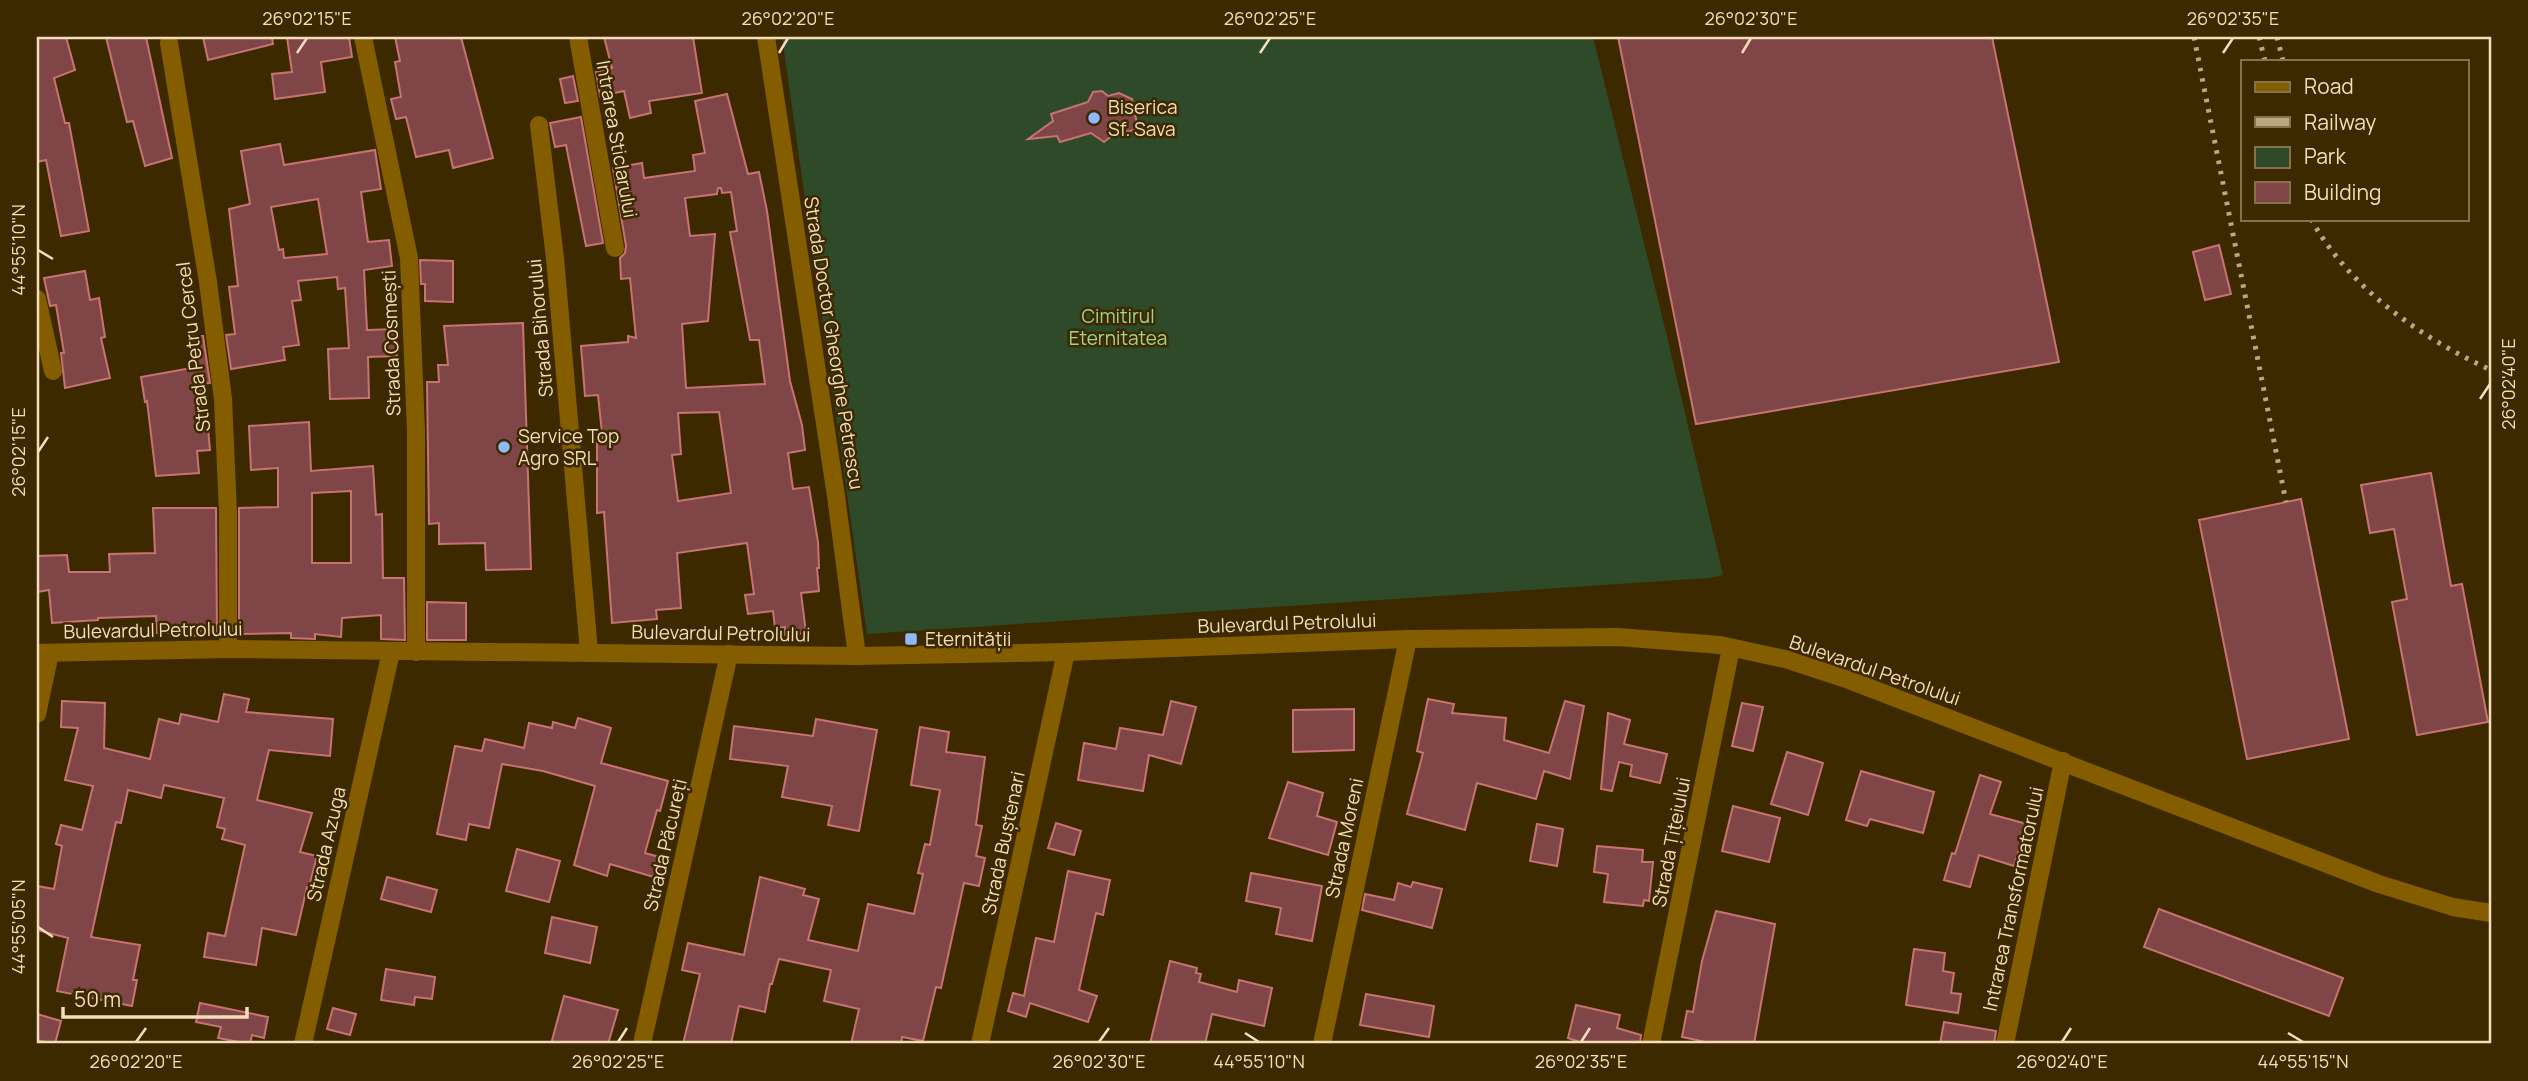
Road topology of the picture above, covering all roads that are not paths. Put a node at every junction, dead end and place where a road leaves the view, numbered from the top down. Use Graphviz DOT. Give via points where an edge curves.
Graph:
graph roads {
  1 [pos="363,37"];
  2 [pos="578,37"];
  3 [pos="766,37"];
  4 [pos="169,43"];
  5 [pos="539,125"];
  6 [pos="615,248"];
  7 [pos="37,299"];
  8 [pos="53,371"];
  9 [pos="1408,639"];
  10 [pos="1731,648"];
  11 [pos="228,649"];
  12 [pos="391,652"];
  13 [pos="416,652"];
  14 [pos="589,652"];
  15 [pos="1066,652"];
  16 [pos="44,653"];
  17 [pos="729,654"];
  18 [pos="856,656"];
  19 [pos="37,714"];
  20 [pos="2063,761"];
  21 [pos="2491,913"];
  22 [pos="303,1044"];
  23 [pos="642,1044"];
  24 [pos="980,1044"];
  25 [pos="1322,1044"];
  26 [pos="1651,1044"];
  27 [pos="2005,1044"];
  1 -- 13 [label="street, Strada Cosmești" via="409,258 416,431"];
  2 -- 6 [label="street, Intrarea Sticlarului"];
  3 -- 18 [label="street, Strada Doctor Gheorghe Petrescu"];
  4 -- 11 [label="street, Strada Petru Cercel" via="223,399"];
  5 -- 14 [label="street, Strada Bihorului"];
  7 -- 8 [label="street"];
  9 -- 10 [label="street, Bulevardul Petrolului" via="1618,637"];
  9 -- 15 [label="street, Bulevardul Petrolului"];
  9 -- 25 [label="street, Strada Moreni"];
  10 -- 20 [label="street, Bulevardul Petrolului" via="1785,659 1849,680"];
  10 -- 26 [label="street, Strada Țițeiului"];
  11 -- 12 [label="street, Bulevardul Petrolului"];
  11 -- 16 [label="street, Bulevardul Petrolului"];
  12 -- 13 [label="street, Bulevardul Petrolului"];
  12 -- 22 [label="street, Strada Azuga"];
  13 -- 14 [label="street, Bulevardul Petrolului"];
  14 -- 17 [label="street, Bulevardul Petrolului"];
  15 -- 18 [label="street, Bulevardul Petrolului"];
  15 -- 24 [label="street, Strada Buștenari"];
  16 -- 19 [label="street"];
  17 -- 18 [label="street, Bulevardul Petrolului"];
  17 -- 23 [label="street, Strada Păcureți"];
  20 -- 21 [label="street, Bulevardul Petrolului" via="2379,884"];
  20 -- 27 [label="street, Intrarea Transformatorului"];
}
